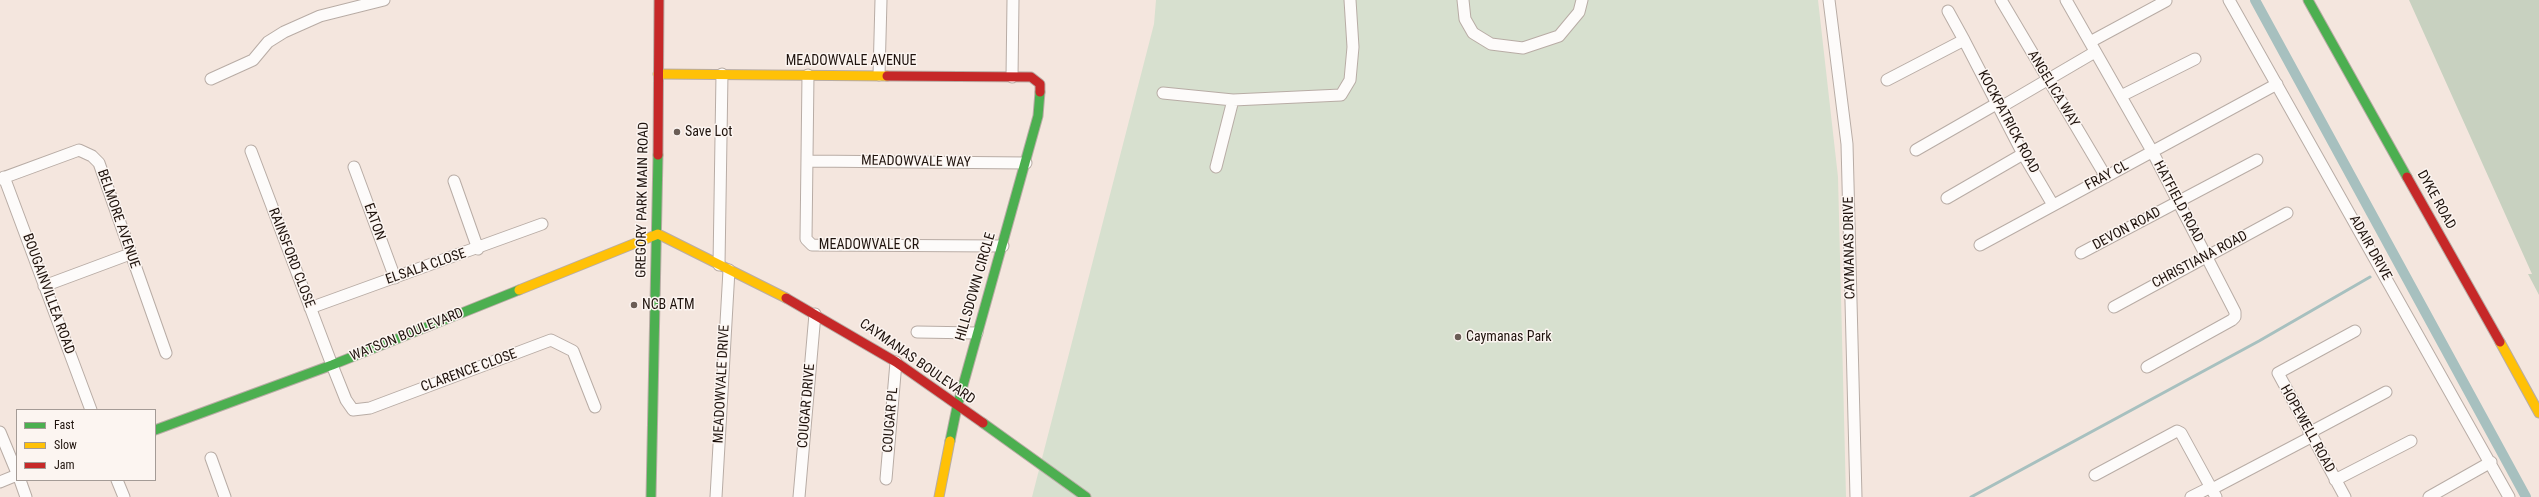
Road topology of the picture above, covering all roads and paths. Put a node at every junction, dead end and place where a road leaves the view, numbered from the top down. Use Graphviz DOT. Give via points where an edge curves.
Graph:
graph roads {
  1 [pos="384,0"];
  2 [pos="659,0"];
  3 [pos="881,0"];
  4 [pos="1012,0"];
  5 [pos="1350,0"];
  6 [pos="1463,0"];
  7 [pos="1582,0"];
  8 [pos="1829,0"];
  9 [pos="2001,0"];
  10 [pos="2066,0"];
  11 [pos="2229,0"];
  12 [pos="2308,0"];
  13 [pos="2166,1"];
  14 [pos="1948,11"];
  15 [pos="1964,40"];
  16 [pos="2092,47"];
  17 [pos="2195,60"];
  18 [pos="658,74"];
  19 [pos="722,74"];
  20 [pos="808,75"];
  21 [pos="879,75"];
  22 [pos="1012,77"];
  23 [pos="211,79"];
  24 [pos="1887,80"];
  25 [pos="2048,81"];
  26 [pos="1040,84"];
  27 [pos="2277,84"];
  28 [pos="1163,94"];
  29 [pos="2121,96"];
  30 [pos="1233,100"];
  31 [pos="2000,105"];
  32 [pos="1916,150"];
  33 [pos="251,151"];
  34 [pos="2152,152"];
  35 [pos="2023,154"];
  36 [pos="2257,160"];
  37 [pos="807,161"];
  38 [pos="1026,163"];
  39 [pos="354,167"];
  40 [pos="1216,167"];
  41 [pos="2106,177"];
  42 [pos="2,178"];
  43 [pos="454,181"];
  44 [pos="1947,198"];
  45 [pos="2177,202"];
  46 [pos="2053,205"];
  47 [pos="2287,213"];
  48 [pos="542,224"];
  49 [pos="658,234"];
  50 [pos="1980,244"];
  51 [pos="1003,246"];
  52 [pos="478,249"];
  53 [pos="2081,253"];
  54 [pos="130,254"];
  55 [pos="2207,257"];
  56 [pos="724,268"];
  57 [pos="395,278"];
  58 [pos="44,286"];
  59 [pos="2114,306"];
  60 [pos="310,308"];
  61 [pos="815,314"];
  62 [pos="2355,331"];
  63 [pos="916,332"];
  64 [pos="978,333"];
  65 [pos="166,353"];
  66 [pos="896,362"];
  67 [pos="332,365"];
  68 [pos="2147,366"];
  69 [pos="2386,392"];
  70 [pos="596,407"];
  71 [pos="957,407"];
  72 [pos="91,409"];
  73 [pos="2539,413"];
  74 [pos="156,430"];
  75 [pos="0,432"];
  76 [pos="2310,435"];
  77 [pos="2411,441"];
  78 [pos="211,458"];
  79 [pos="2491,462"];
  80 [pos="16,472"];
  81 [pos="16,474"];
  82 [pos="2095,475"];
  83 [pos="886,479"];
  84 [pos="2335,480"];
  85 [pos="20,481"];
  86 [pos="118,481"];
  87 [pos="0,482"];
  88 [pos="2213,491"];
  89 [pos="26,497"];
  90 [pos="124,497"];
  91 [pos="225,497"];
  92 [pos="650,497"];
  93 [pos="716,497"];
  94 [pos="799,497"];
  95 [pos="939,497"];
  96 [pos="1086,497"];
  97 [pos="1856,497"];
  98 [pos="2191,497"];
  99 [pos="2345,497"];
  100 [pos="2429,497"];
  101 [pos="2509,497"];
  1 -- 23 [label="street" via="320,16 284,32 268,42 253,60"];
  2 -- 18 [label="street, GREGORY PARK MAIN ROAD"];
  3 -- 21 [label="street"];
  4 -- 22 [label="street"];
  5 -- 30 [label="street" via="1353,47 1350,80 1341,95"];
  6 -- 7 [label="street" via="1465,19 1473,33 1491,44 1523,48 1559,36 1579,12"];
  8 -- 97 [label="street, CAYMANAS DRIVE" via="1847,144"];
  9 -- 25 [label="street, ANGELICA WAY"];
  10 -- 16 [label="street, HATFIELD ROAD"];
  11 -- 27 [label="street, ADAIR DRIVE"];
  12 -- 73 [label="street, DYKE ROAD"];
  13 -- 16 [label="street"];
  14 -- 15 [label="street, KOCKPATRICK ROAD"];
  15 -- 24 [label="street"];
  15 -- 31 [label="street, KOCKPATRICK ROAD"];
  16 -- 25 [label="street"];
  16 -- 29 [label="street, HATFIELD ROAD"];
  17 -- 29 [label="street"];
  18 -- 19 [label="street, MEADOWVALE AVENUE"];
  18 -- 49 [label="street, GREGORY PARK MAIN ROAD"];
  19 -- 20 [label="street, MEADOWVALE AVENUE"];
  19 -- 56 [label="street, MEADOWVALE DRIVE"];
  20 -- 21 [label="street, MEADOWVALE AVENUE"];
  20 -- 37 [label="street, MEADOWVALE CR"];
  21 -- 22 [label="street, MEADOWVALE AVENUE"];
  22 -- 26 [label="street, MEADOWVALE AVENUE" via="1031,77"];
  25 -- 31 [label="street"];
  25 -- 41 [label="street, ANGELICA WAY"];
  26 -- 38 [label="street, HILLSDOWN CIRCLE" via="1038,116"];
  27 -- 34 [label="street, FRAY CL"];
  27 -- 79 [label="street, ADAIR DRIVE"];
  28 -- 30 [label="street"];
  29 -- 34 [label="street, HATFIELD ROAD"];
  30 -- 40 [label="street"];
  31 -- 32 [label="street"];
  31 -- 35 [label="street, KOCKPATRICK ROAD"];
  33 -- 60 [label="street, RAINSFORD CLOSE"];
  34 -- 41 [label="street, FRAY CL"];
  34 -- 45 [label="street, HATFIELD ROAD"];
  35 -- 44 [label="street"];
  35 -- 46 [label="street, KOCKPATRICK ROAD"];
  36 -- 45 [label="street, DEVON ROAD"];
  37 -- 38 [label="street, MEADOWVALE WAY"];
  37 -- 51 [label="street, MEADOWVALE CR" via="806,239 812,245"];
  38 -- 51 [label="street, HILLSDOWN CIRCLE"];
  39 -- 57 [label="street, EATON"];
  41 -- 46 [label="street, FRAY CL"];
  42 -- 54 [label="street, BELMORE AVENUE" via="79,150 92,156 99,163"];
  42 -- 58 [label="street, BOUGAINVILLEA ROAD"];
  43 -- 52 [label="street"];
  45 -- 53 [label="street, DEVON ROAD"];
  45 -- 55 [label="street, HATFIELD ROAD"];
  46 -- 50 [label="street, FRAY CL"];
  47 -- 55 [label="street, CHRISTIANA ROAD"];
  48 -- 52 [label="street, ELSALA CLOSE"];
  49 -- 56 [label="street, CAYMANAS BOULEVARD"];
  49 -- 67 [label="street, WATSON BOULEVARD"];
  49 -- 92 [label="street, GREGORY PARK MAIN ROAD"];
  51 -- 64 [label="street, HILLSDOWN CIRCLE"];
  52 -- 57 [label="street, ELSALA CLOSE"];
  54 -- 58 [label="street"];
  54 -- 65 [label="street, BELMORE AVENUE"];
  55 -- 59 [label="street, CHRISTIANA ROAD"];
  55 -- 68 [label="street, HATFIELD ROAD" via="2235,317"];
  56 -- 61 [label="street, CAYMANAS BOULEVARD"];
  56 -- 93 [label="street, MEADOWVALE DRIVE"];
  57 -- 60 [label="street, ELSALA CLOSE"];
  58 -- 72 [label="street, BOUGAINVILLEA ROAD"];
  60 -- 67 [label="street, RAINSFORD CLOSE"];
  61 -- 66 [label="street, CAYMANAS BOULEVARD"];
  61 -- 94 [label="street, COUGAR DRIVE"];
  62 -- 76 [label="street, HOPEWELL ROAD" via="2278,374"];
  63 -- 64 [label="street"];
  64 -- 71 [label="street, HILLSDOWN CIRCLE"];
  66 -- 71 [label="street, CAYMANAS BOULEVARD"];
  66 -- 83 [label="street, COUGAR PL"];
  67 -- 70 [label="street, CLARENCE CLOSE" via="346,400 353,410 370,408 551,340 573,351"];
  67 -- 74 [label="street, WATSON BOULEVARD"];
  69 -- 76 [label="street"];
  71 -- 95 [label="street, HILLSDOWN CIRCLE"];
  71 -- 96 [label="street, CAYMANAS BOULEVARD"];
  75 -- 80 [label="street"];
  76 -- 84 [label="street, HOPEWELL ROAD"];
  76 -- 88 [label="street"];
  77 -- 84 [label="street"];
  78 -- 91 [label="street"];
  79 -- 100 [label="street"];
  79 -- 101 [label="street, ADAIR DRIVE"];
  81 -- 87 [label="street"];
  82 -- 88 [label="street" via="2177,431 2181,433"];
  84 -- 99 [label="street, HOPEWELL ROAD"];
  85 -- 89 [label="street"];
  86 -- 90 [label="street"];
  88 -- 98 [label="street"];
}
